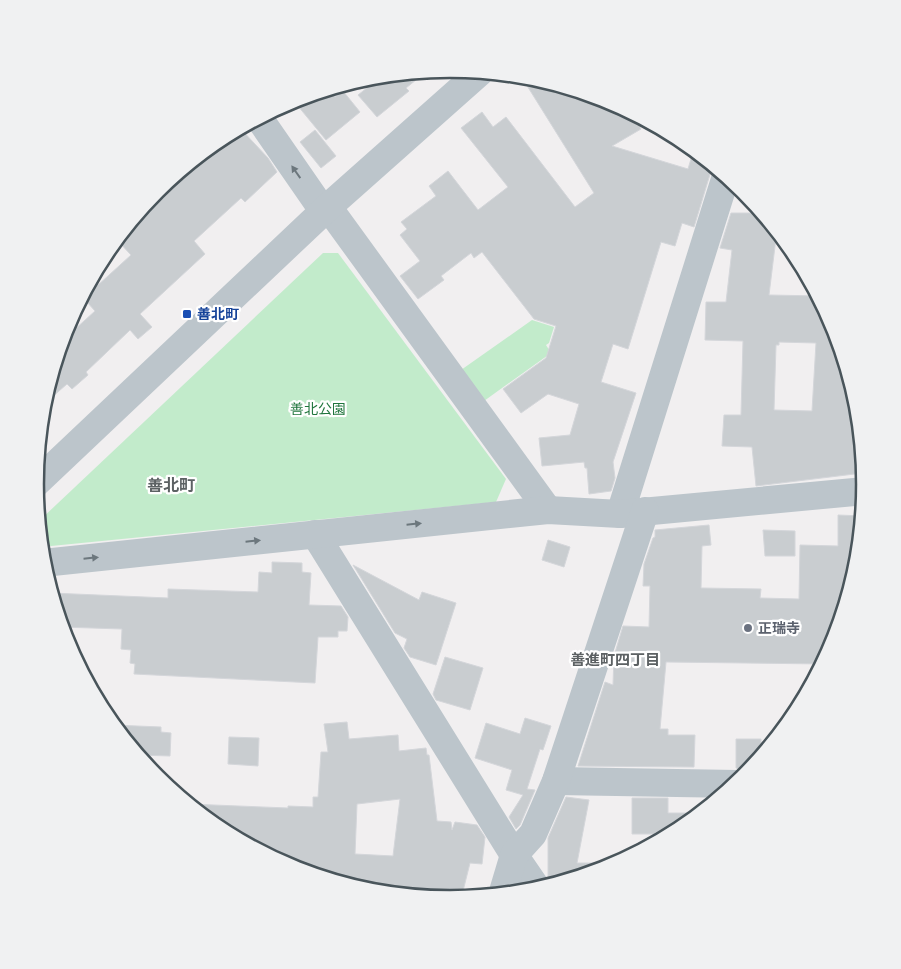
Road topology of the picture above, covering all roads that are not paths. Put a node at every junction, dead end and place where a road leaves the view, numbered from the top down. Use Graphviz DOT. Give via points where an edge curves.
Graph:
graph roads {
  1 [pos="472,79"];
  2 [pos="263,124"];
  3 [pos="724,184"];
  4 [pos="326,209"];
  5 [pos="44,475"];
  6 [pos="857,492"];
  7 [pos="548,510"];
  8 [pos="632,512"];
  9 [pos="315,534"];
  10 [pos="52,562"];
  11 [pos="556,780"];
  12 [pos="726,784"];
  13 [pos="514,856"];
  14 [pos="533,882"];
  15 [pos="504,888"];
  1 -- 4 [label="street"];
  4 -- 2 [label="street, one-way"];
  3 -- 8 [label="street"];
  4 -- 5 [label="street"];
  4 -- 7 [label="street"];
  6 -- 8 [label="street"];
  7 -- 8 [label="street"];
  9 -- 7 [label="street, one-way"];
  8 -- 11 [label="street"];
  10 -- 9 [label="street, one-way"];
  9 -- 13 [label="street"];
  11 -- 12 [label="street"];
  11 -- 13 [label="street" via="533,834"];
  13 -- 14 [label="street"];
  13 -- 15 [label="street"];
}
